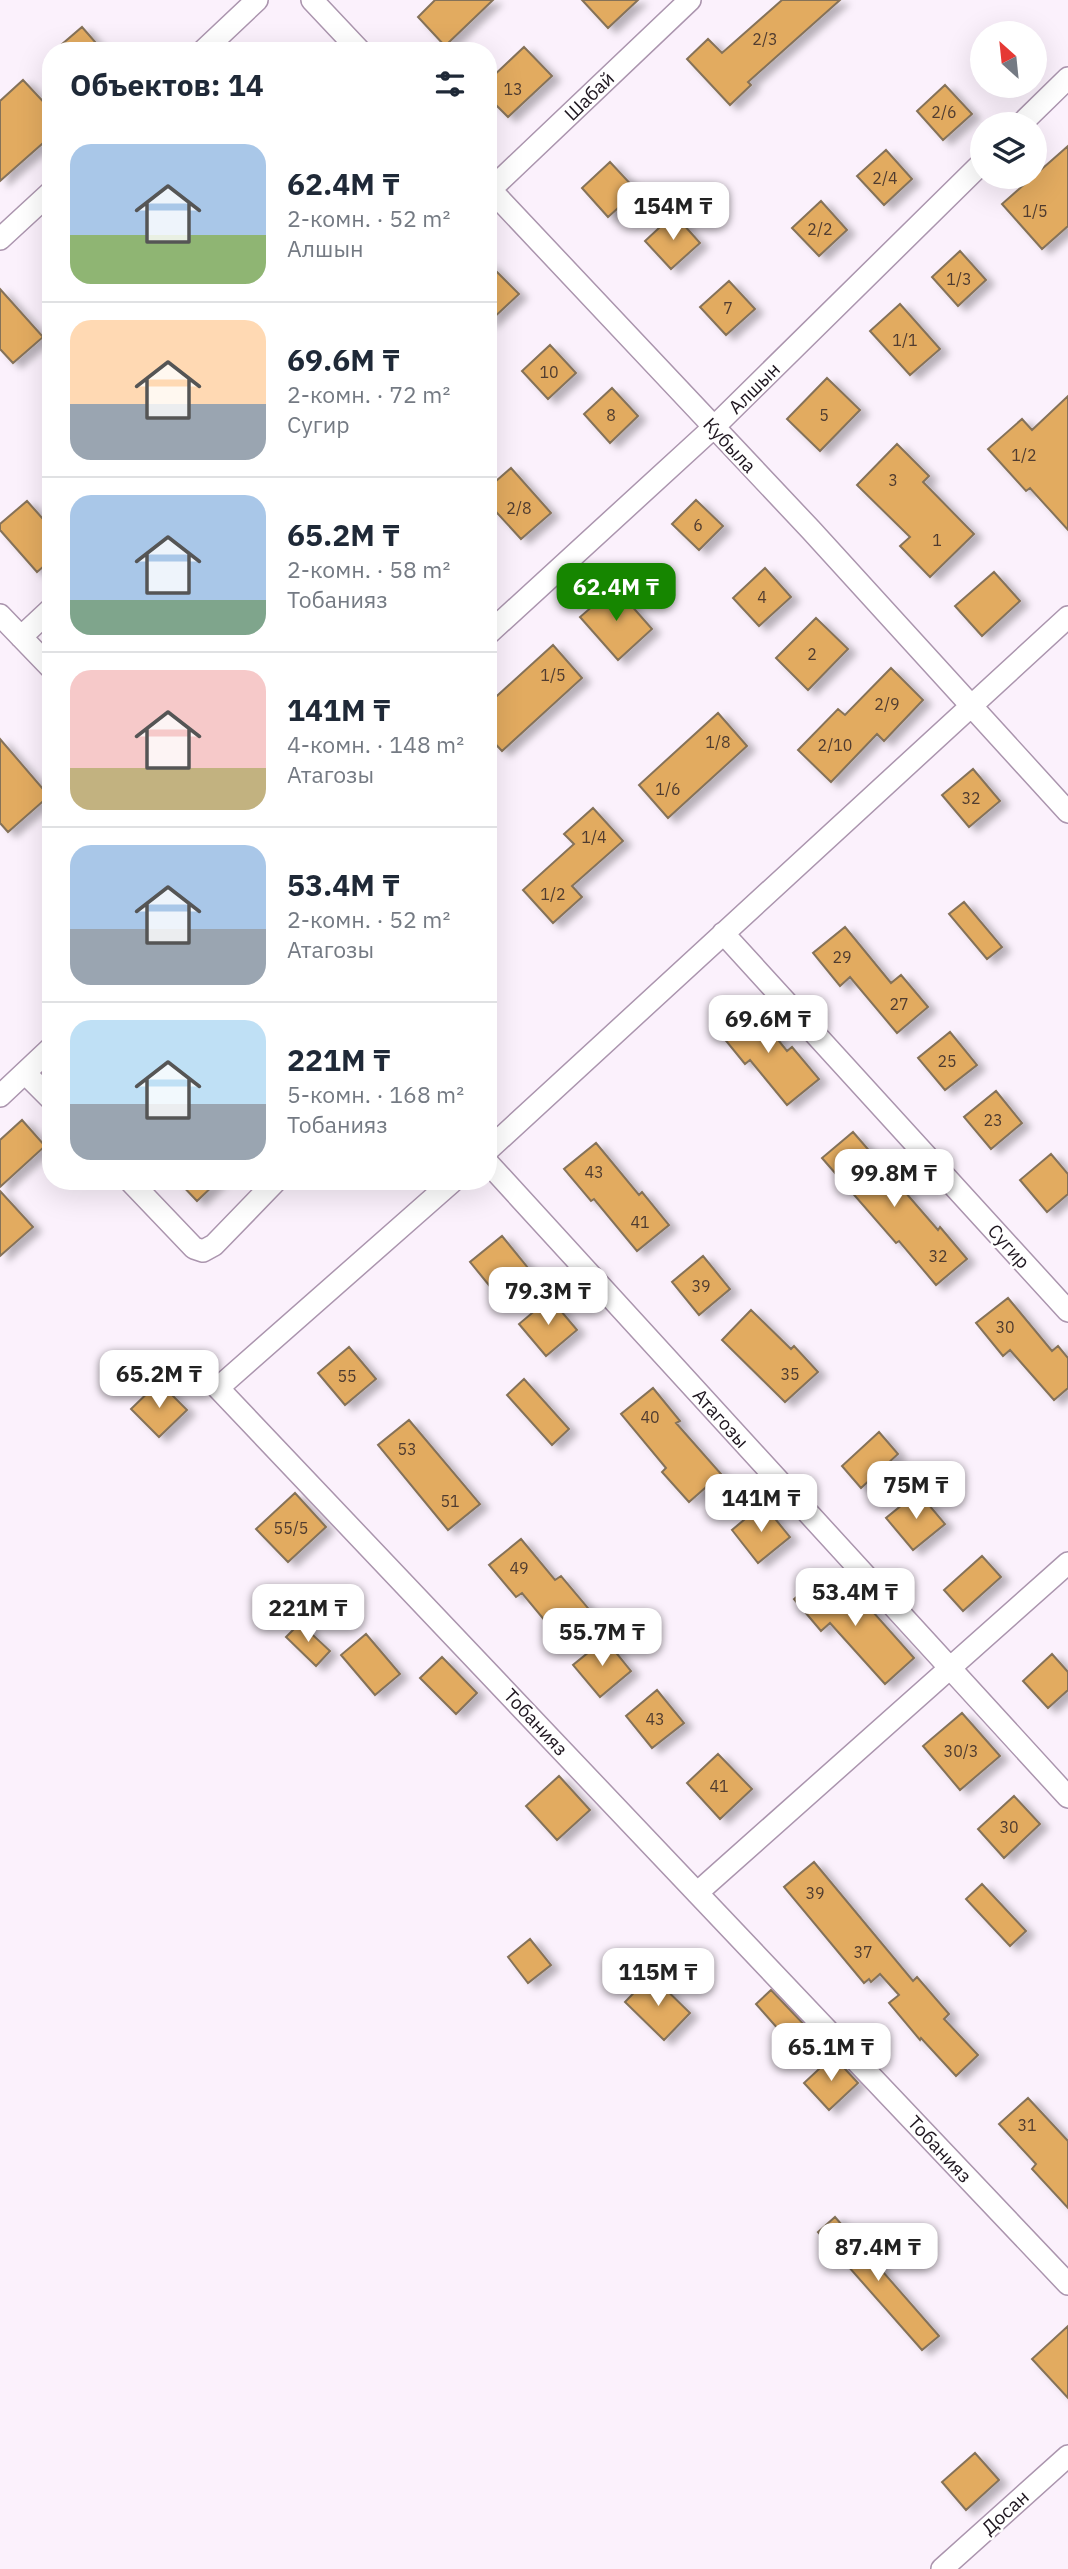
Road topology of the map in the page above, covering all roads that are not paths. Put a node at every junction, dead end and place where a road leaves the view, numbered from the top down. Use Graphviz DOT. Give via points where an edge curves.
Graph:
graph roads {
  1 [pos="257,0"];
  2 [pos="312,0"];
  3 [pos="690,0"];
  4 [pos="212,42"];
  5 [pos="352,42"];
  6 [pos="1068,78"];
  7 [pos="1033,112"];
  8 [pos="970,175"];
  9 [pos="497,182"];
  10 [pos="497,198"];
  11 [pos="42,200"];
  12 [pos="0,239"];
  13 [pos="714,427"];
  14 [pos="0,615"];
  15 [pos="42,617"];
  16 [pos="1068,617"];
  17 [pos="497,627"];
  18 [pos="21,637"];
  19 [pos="42,659"];
  20 [pos="969,705"];
  21 [pos="1068,812"];
  22 [pos="723,933"];
  23 [pos="42,1057"];
  24 [pos="25,1073"];
  25 [pos="42,1090"];
  26 [pos="0,1096"];
  27 [pos="497,1142"];
  28 [pos="497,1173"];
  29 [pos="139,1190"];
  30 [pos="267,1190"];
  31 [pos="443,1190"];
  32 [pos="1068,1311"];
  33 [pos="1068,1563"];
  34 [pos="949,1668"];
  35 [pos="1068,1797"];
  36 [pos="697,1893"];
  37 [pos="1068,2284"];
  38 [pos="1068,2456"];
  39 [pos="942,2569"];
  1 -- 4 [label="street"];
  2 -- 5 [label="street"];
  3 -- 9 [label="street, Шабай"];
  6 -- 7 [label="street"];
  8 -- 13 [label="street, Алшын"];
  10 -- 13 [label="street, Кубыла"];
  11 -- 12 [label="street"];
  13 -- 17 [label="street, Алшын"];
  13 -- 20 [label="street, Кубыла"];
  14 -- 18 [label="street"];
  15 -- 18 [label="street"];
  16 -- 20 [label="street"];
  18 -- 19 [label="street"];
  20 -- 21 [label="street, Кубыла"];
  20 -- 22 [label="street"];
  22 -- 27 [label="street"];
  22 -- 32 [label="street, Сугир"];
  23 -- 24 [label="street"];
  24 -- 25 [label="street"];
  24 -- 26 [label="street"];
  28 -- 34 [label="street, Атагозы"];
  29 -- 30 [label="street" via="194,1248 203,1251"];
  31 -- 36 [label="street, Тобанияз" via="218,1388"];
  33 -- 34 [label="street"];
  34 -- 35 [label="street, Атагозы"];
  34 -- 36 [label="street"];
  36 -- 37 [label="street, Тобанияз"];
  38 -- 39 [label="street, Досан"];
}
